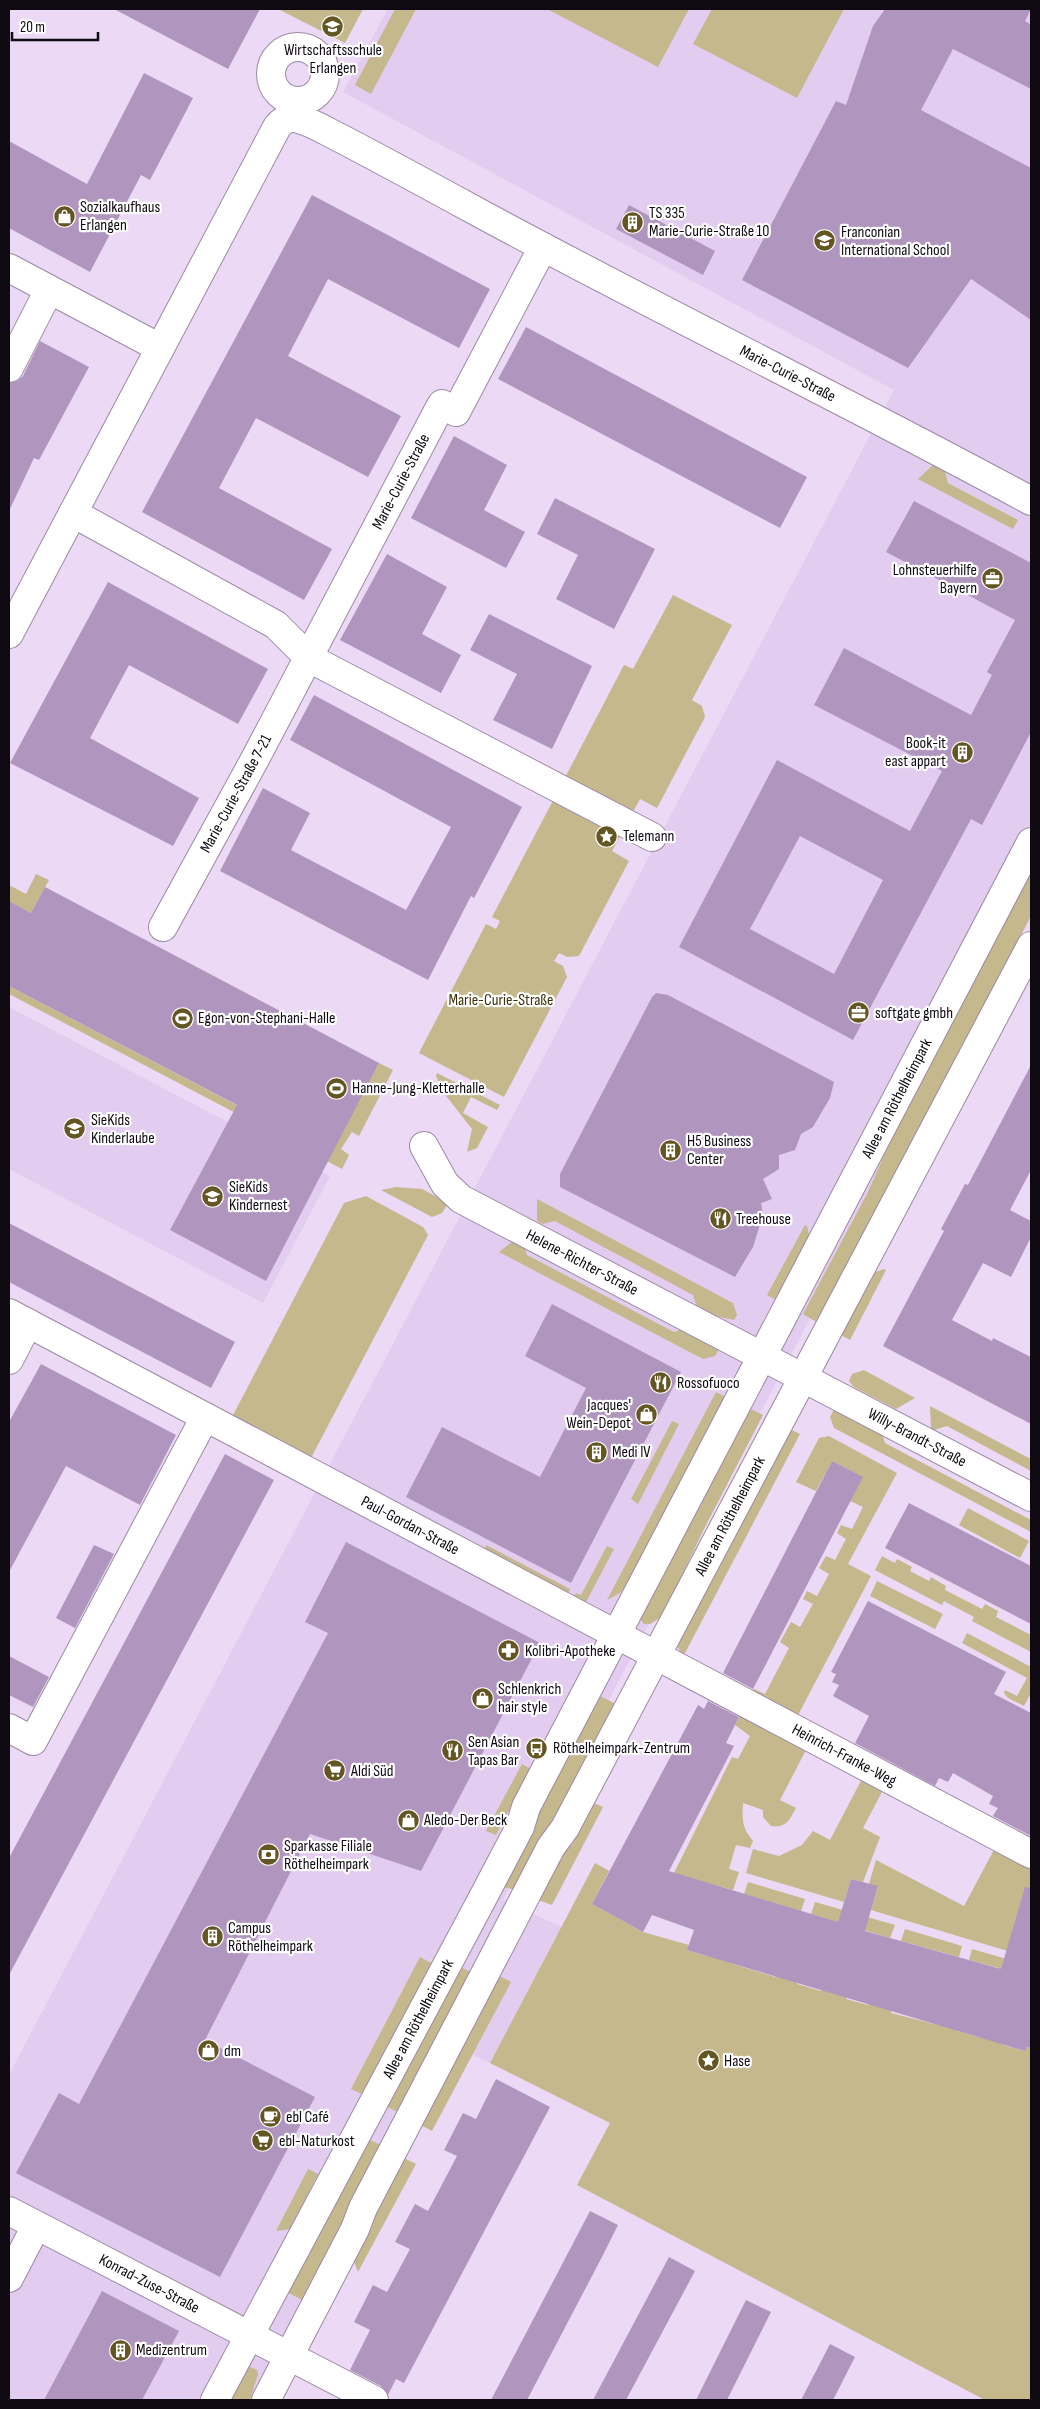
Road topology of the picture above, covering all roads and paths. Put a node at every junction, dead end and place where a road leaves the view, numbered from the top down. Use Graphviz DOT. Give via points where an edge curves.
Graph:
graph roads {
  1 [pos="543,248"];
  2 [pos="9,268"];
  3 [pos="49,290"];
  4 [pos="160,348"];
  5 [pos="9,368"];
  6 [pos="1031,500"];
  7 [pos="73,513"];
  8 [pos="9,634"];
  9 [pos="308,658"];
  10 [pos="652,838"];
  11 [pos="1031,842"];
  12 [pos="163,928"];
  13 [pos="1031,946"];
  14 [pos="424,1146"];
  15 [pos="19,1318"];
  16 [pos="762,1355"];
  17 [pos="9,1360"];
  18 [pos="804,1378"];
  19 [pos="205,1417"];
  20 [pos="1031,1497"];
  21 [pos="616,1634"];
  22 [pos="658,1656"];
  23 [pos="9,1728"];
  24 [pos="1031,1854"];
  25 [pos="9,2211"];
  26 [pos="36,2226"];
  27 [pos="9,2278"];
  28 [pos="249,2335"];
  29 [pos="290,2356"];
  30 [pos="215,2400"];
  31 [pos="266,2400"];
  32 [pos="374,2400"];
  1 -- 4 [label="street, Marie-Curie-Straße" via="295,110 277,126"];
  1 -- 6 [label="street, Marie-Curie-Straße" via="874,416"];
  1 -- 9 [label="street, Marie-Curie-Straße" via="456,412 442,404"];
  2 -- 3 [label="street"];
  3 -- 4 [label="street"];
  3 -- 5 [label="street"];
  4 -- 7 [label="street, Marie-Curie-Straße"];
  7 -- 8 [label="street, Marie-Curie-Straße"];
  7 -- 9 [label="street" via="276,625"];
  9 -- 10 [label="street"];
  9 -- 12 [label="street, Marie-Curie-Straße 7-21"];
  11 -- 16 [label="street, Allee am Röthelheimpark"];
  13 -- 18 [label="street, Allee am Röthelheimpark"];
  14 -- 16 [label="street, Helene-Richter-Straße" via="445,1184 461,1199"];
  15 -- 17 [label="street, Paul-Gordan-Straße"];
  15 -- 19 [label="street, Paul-Gordan-Straße"];
  16 -- 18 [label="street"];
  16 -- 21 [label="street, Allee am Röthelheimpark"];
  18 -- 20 [label="street, Willy-Brandt-Straße"];
  18 -- 22 [label="street, Allee am Röthelheimpark"];
  19 -- 21 [label="street, Paul-Gordan-Straße"];
  19 -- 23 [label="street" via="33,1741"];
  21 -- 22 [label="street"];
  21 -- 28 [label="street, Allee am Röthelheimpark" via="526,1808 520,1827"];
  22 -- 24 [label="street, Heinrich-Franke-Weg"];
  22 -- 29 [label="street, Allee am Röthelheimpark" via="565,1828 551,1847 363,2208"];
  25 -- 26 [label="street, Konrad-Zuse-Straße"];
  26 -- 27 [label="street"];
  26 -- 28 [label="street, Konrad-Zuse-Straße"];
  28 -- 29 [label="street, Konrad-Zuse-Straße"];
  28 -- 30 [label="street, Allee am Röthelheimpark"];
  29 -- 31 [label="street, Allee am Röthelheimpark"];
  29 -- 32 [label="street, Konrad-Zuse-Straße"];
}
